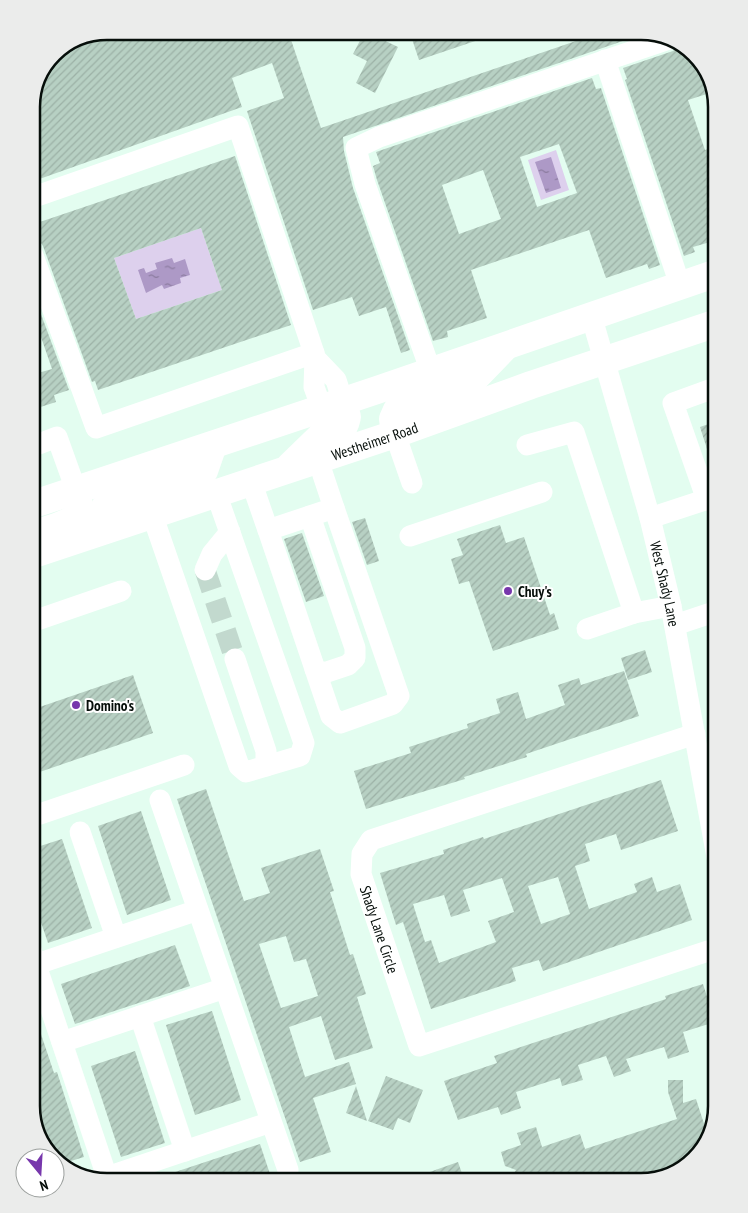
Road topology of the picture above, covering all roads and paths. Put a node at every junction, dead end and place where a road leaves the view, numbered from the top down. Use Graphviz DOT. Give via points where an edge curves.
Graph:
graph roads {
  1 [pos="658,42"];
  2 [pos="606,60"];
  3 [pos="40,195"];
  4 [pos="40,275"];
  5 [pos="708,276"];
  6 [pos="680,285"];
  7 [pos="590,316"];
  8 [pos="708,326"];
  9 [pos="506,346"];
  10 [pos="315,356"];
  11 [pos="605,361"];
  12 [pos="431,372"];
  13 [pos="708,391"];
  14 [pos="332,405"];
  15 [pos="394,434"];
  16 [pos="40,444"];
  17 [pos="212,445"];
  18 [pos="527,445"];
  19 [pos="318,460"];
  20 [pos="288,469"];
  21 [pos="251,481"];
  22 [pos="412,483"];
  23 [pos="708,488"];
  24 [pos="76,490"];
  25 [pos="542,492"];
  26 [pos="216,493"];
  27 [pos="708,499"];
  28 [pos="40,502"];
  29 [pos="334,508"];
  30 [pos="152,514"];
  31 [pos="310,516"];
  32 [pos="650,518"];
  33 [pos="268,530"];
  34 [pos="100,531"];
  35 [pos="40,532"];
  36 [pos="230,532"];
  37 [pos="410,536"];
  38 [pos="40,552"];
  39 [pos="205,570"];
  40 [pos="121,591"];
  41 [pos="708,612"];
  42 [pos="634,613"];
  43 [pos="673,616"];
  44 [pos="40,619"];
  45 [pos="587,628"];
  46 [pos="234,659"];
  47 [pos="315,669"];
  48 [pos="695,734"];
  49 [pos="184,765"];
  50 [pos="266,766"];
  51 [pos="708,776"];
  52 [pos="160,800"];
  53 [pos="40,814"];
  54 [pos="80,832"];
  55 [pos="198,910"];
  56 [pos="116,937"];
  57 [pos="708,950"];
  58 [pos="40,958"];
  59 [pos="40,980"];
  60 [pos="225,988"];
  61 [pos="140,1016"];
  62 [pos="62,1042"];
  63 [pos="271,1122"];
  64 [pos="185,1151"];
  65 [pos="288,1170"];
  66 [pos="100,1173"];
  67 [pos="120,1173"];
  1 -- 2 [label="street"];
  2 -- 6 [label="street"];
  2 -- 12 [label="street" via="379,137 356,148 365,184"];
  3 -- 10 [label="street" via="238,126"];
  4 -- 10 [label="street" via="96,428"];
  5 -- 6 [label="main road"];
  6 -- 7 [label="main road"];
  7 -- 9 [label="main road"];
  7 -- 11 [label="street, West Shady Lane"];
  8 -- 11 [label="main road, Westheimer Road"];
  9 -- 12 [label="main road"];
  9 -- 15 [label="main road" via="475,378 407,403 397,410 393,419"];
  10 -- 14 [label="street" via="336,380"];
  11 -- 15 [label="main road, Westheimer Road"];
  11 -- 32 [label="street, West Shady Lane"];
  12 -- 14 [label="main road"];
  13 -- 23 [label="street" via="673,403"];
  14 -- 17 [label="main road"];
  14 -- 20 [label="main road" via="347,418 345,424 322,435"];
  15 -- 19 [label="main road, Westheimer Road"];
  15 -- 22 [label="street"];
  16 -- 24 [label="street" via="57,437"];
  17 -- 24 [label="main road"];
  17 -- 34 [label="main road" via="204,471 107,504 100,515"];
  18 -- 42 [label="street" via="574,432"];
  19 -- 20 [label="main road, Westheimer Road"];
  19 -- 29 [label="street"];
  20 -- 21 [label="main road, Westheimer Road"];
  21 -- 26 [label="main road, Westheimer Road"];
  21 -- 33 [label="street"];
  24 -- 28 [label="main road"];
  24 -- 35 [label="main road" via="78,516"];
  25 -- 37 [label="street"];
  26 -- 30 [label="main road, Westheimer Road"];
  26 -- 36 [label="street"];
  27 -- 32 [label="street"];
  29 -- 31 [label="street"];
  29 -- 47 [label="street" via="399,696 393,704 340,723 331,716"];
  30 -- 34 [label="main road, Westheimer Road"];
  30 -- 50 [label="street" via="239,766 246,772"];
  31 -- 33 [label="street"];
  31 -- 47 [label="street" via="355,658 348,665 324,673"];
  32 -- 43 [label="street, West Shady Lane"];
  33 -- 47 [label="street"];
  34 -- 38 [label="main road, Westheimer Road"];
  36 -- 39 [label="street" via="212,554"];
  36 -- 50 [label="street" via="304,743 300,756"];
  40 -- 44 [label="street"];
  41 -- 43 [label="street"];
  42 -- 43 [label="street"];
  42 -- 45 [label="street"];
  43 -- 48 [label="street, West Shady Lane"];
  46 -- 50 [label="street" via="266,751"];
  48 -- 51 [label="street, West Shady Lane"];
  48 -- 57 [label="street, Shady Lane Circle" via="371,840 362,854 361,874 419,1046"];
  49 -- 53 [label="street"];
  52 -- 55 [label="street"];
  54 -- 56 [label="street"];
  55 -- 56 [label="street"];
  55 -- 60 [label="street"];
  56 -- 58 [label="street"];
  59 -- 62 [label="street"];
  60 -- 61 [label="street"];
  60 -- 63 [label="street"];
  61 -- 62 [label="street"];
  61 -- 64 [label="street"];
  62 -- 66 [label="street"];
  63 -- 64 [label="street"];
  63 -- 65 [label="street"];
  64 -- 67 [label="street"];
}
